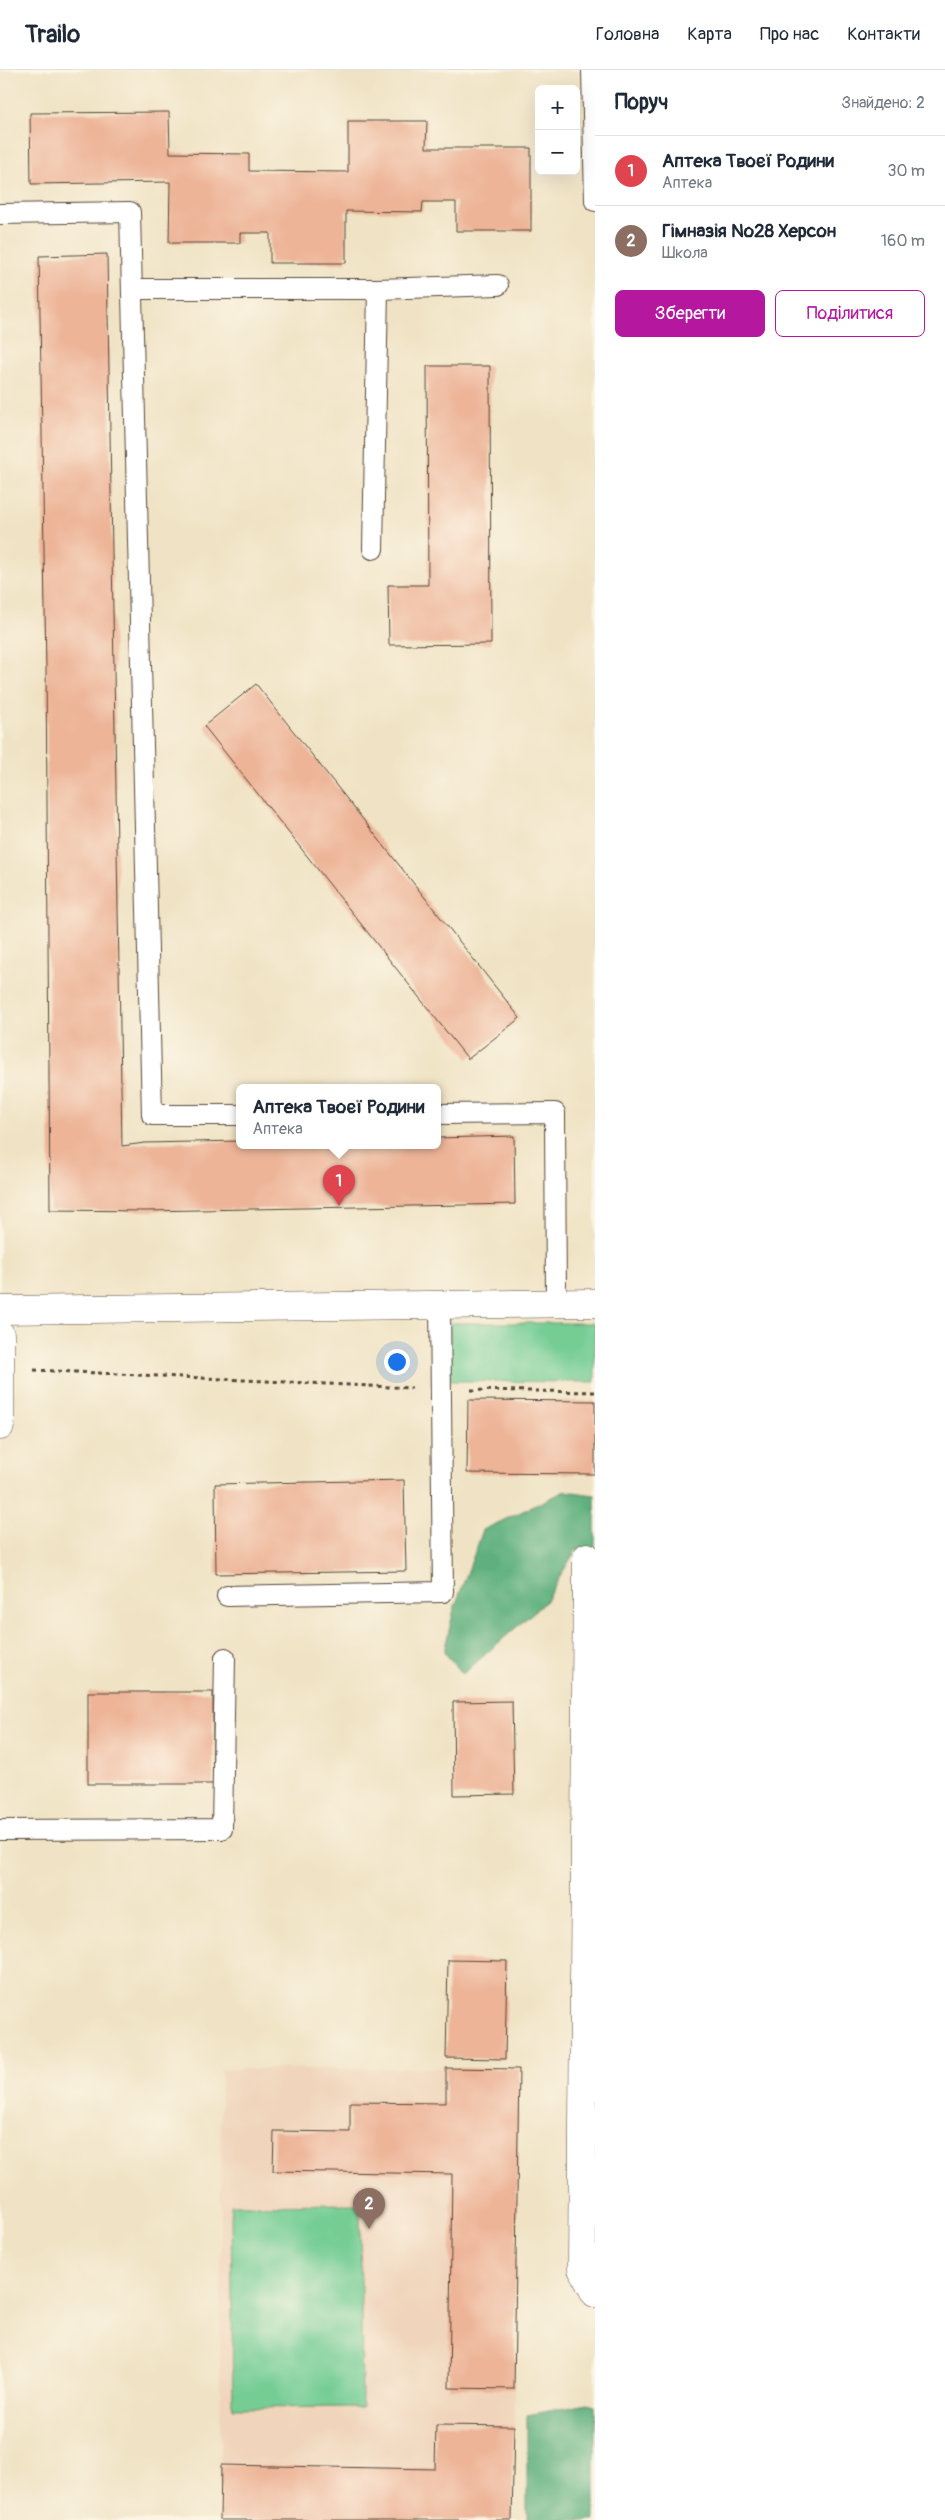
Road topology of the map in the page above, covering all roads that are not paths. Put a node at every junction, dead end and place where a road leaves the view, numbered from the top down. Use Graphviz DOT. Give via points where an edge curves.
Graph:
graph roads {
  1 [pos="592,70"];
  2 [pos="595,201"];
  3 [pos="0,214"];
  4 [pos="498,285"];
  5 [pos="132,289"];
  6 [pos="378,289"];
  7 [pos="373,549"];
  8 [pos="441,1114"];
  9 [pos="236,1115"];
  10 [pos="440,1303"];
  11 [pos="556,1303"];
  12 [pos="595,1303"];
  13 [pos="0,1310"];
  14 [pos="0,1334"];
  15 [pos="0,1368"];
  16 [pos="0,1426"];
  17 [pos="591,1557"];
  18 [pos="227,1596"];
  19 [pos="225,1658"];
  20 [pos="0,1830"];
  21 [pos="590,1921"];
  22 [pos="595,2292"];
  1 -- 2 [label="lane"];
  3 -- 5 [label="lane" via="130,212"];
  4 -- 6 [label="lane"];
  5 -- 6 [label="lane"];
  5 -- 9 [label="lane" via="152,1115"];
  6 -- 7 [label="lane"];
  8 -- 11 [label="lane" via="555,1114"];
  10 -- 11 [label="street"];
  10 -- 13 [label="street"];
  10 -- 18 [label="lane" via="443,1592"];
  11 -- 12 [label="street"];
  14 -- 15 [label="street"];
  15 -- 16 [label="street"];
  17 -- 21 [label="street"];
  19 -- 20 [label="lane" via="222,1828"];
  21 -- 22 [label="street" via="582,2269"];
}
